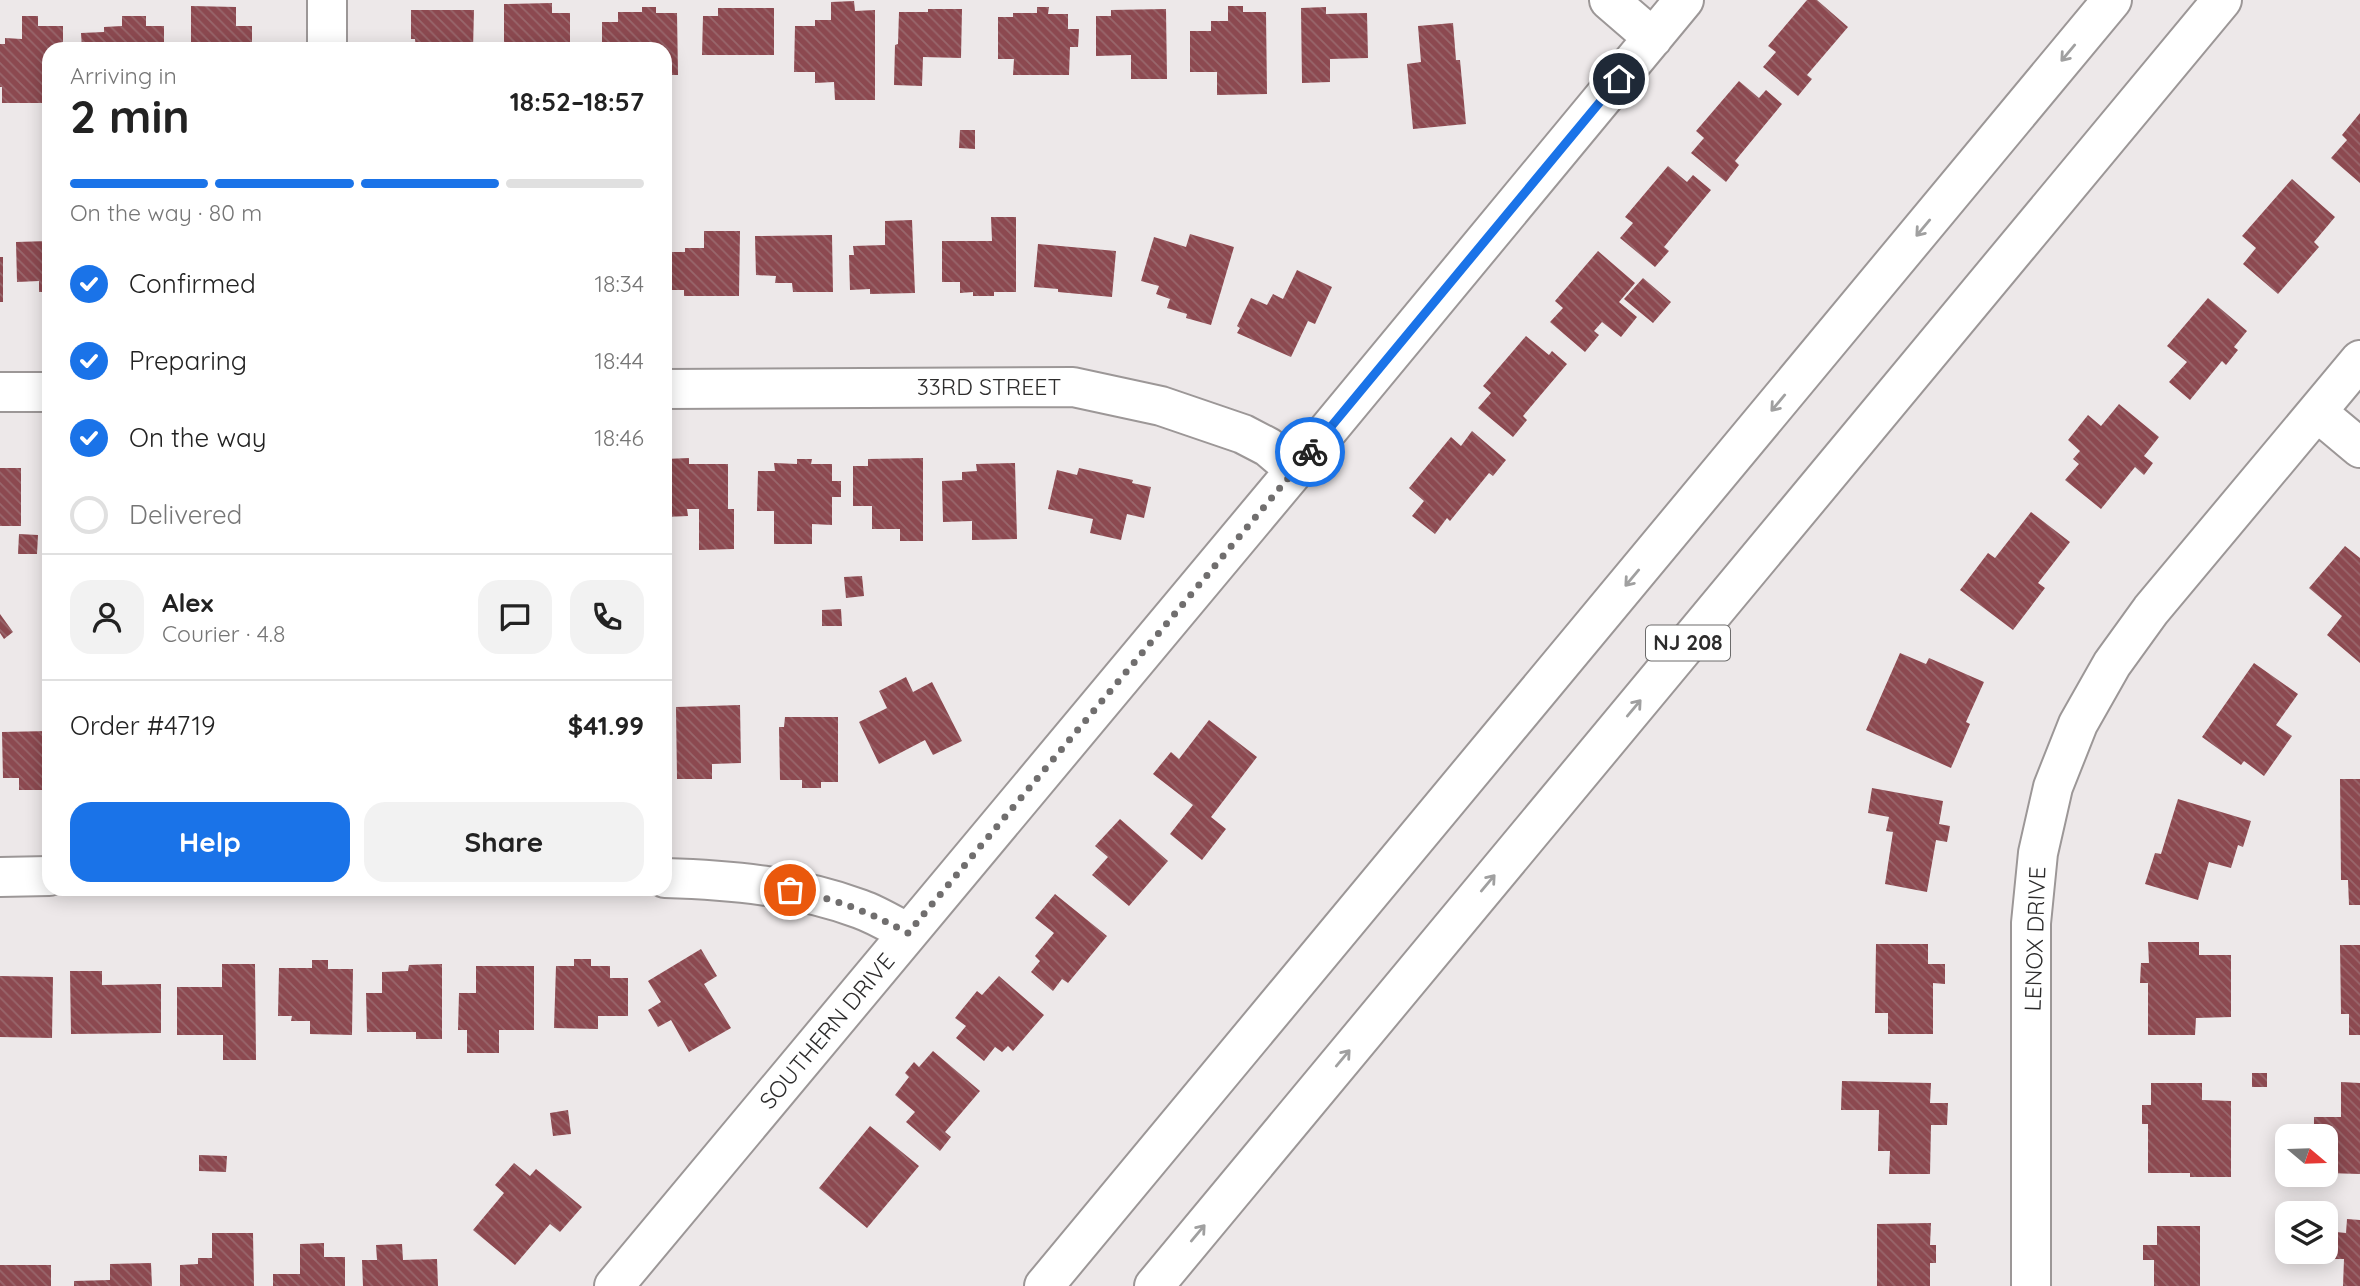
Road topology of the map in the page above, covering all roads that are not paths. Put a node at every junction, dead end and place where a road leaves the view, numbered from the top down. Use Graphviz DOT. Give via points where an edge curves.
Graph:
graph roads {
  1 [pos="327,0"];
  2 [pos="1609,0"];
  3 [pos="1684,0"];
  4 [pos="2112,0"];
  5 [pos="2222,0"];
  6 [pos="1653,38"];
  7 [pos="327,42"];
  8 [pos="2360,360"];
  9 [pos="672,389"];
  10 [pos="42,391"];
  11 [pos="0,392"];
  12 [pos="2317,412"];
  13 [pos="2360,448"];
  14 [pos="1295,470"];
  15 [pos="0,877"];
  16 [pos="42,877"];
  17 [pos="672,878"];
  18 [pos="908,933"];
  19 [pos="614,1286"];
  20 [pos="1044,1286"];
  21 [pos="1154,1286"];
  22 [pos="2031,1286"];
  1 -- 7 [label="main road"];
  2 -- 6 [label="main road"];
  3 -- 6 [label="main road, SOUTHERN DRIVE"];
  4 -- 20 [label="main road, one-way"];
  21 -- 5 [label="main road, NJ 208, one-way"];
  6 -- 14 [label="main road, SOUTHERN DRIVE"];
  8 -- 12 [label="main road, LENOX DRIVE"];
  9 -- 14 [label="main road, 33RD STREET" via="1073,387 1161,406 1243,434 1268,447"];
  10 -- 11 [label="main road"];
  12 -- 13 [label="main road"];
  12 -- 22 [label="main road, LENOX DRIVE" via="2151,610 2112,664 2078,724 2053,787 2038,853 2031,923"];
  14 -- 18 [label="main road, SOUTHERN DRIVE"];
  15 -- 16 [label="main road"];
  17 -- 18 [label="main road" via="747,883 811,894 862,909"];
  18 -- 19 [label="main road, SOUTHERN DRIVE"];
}
